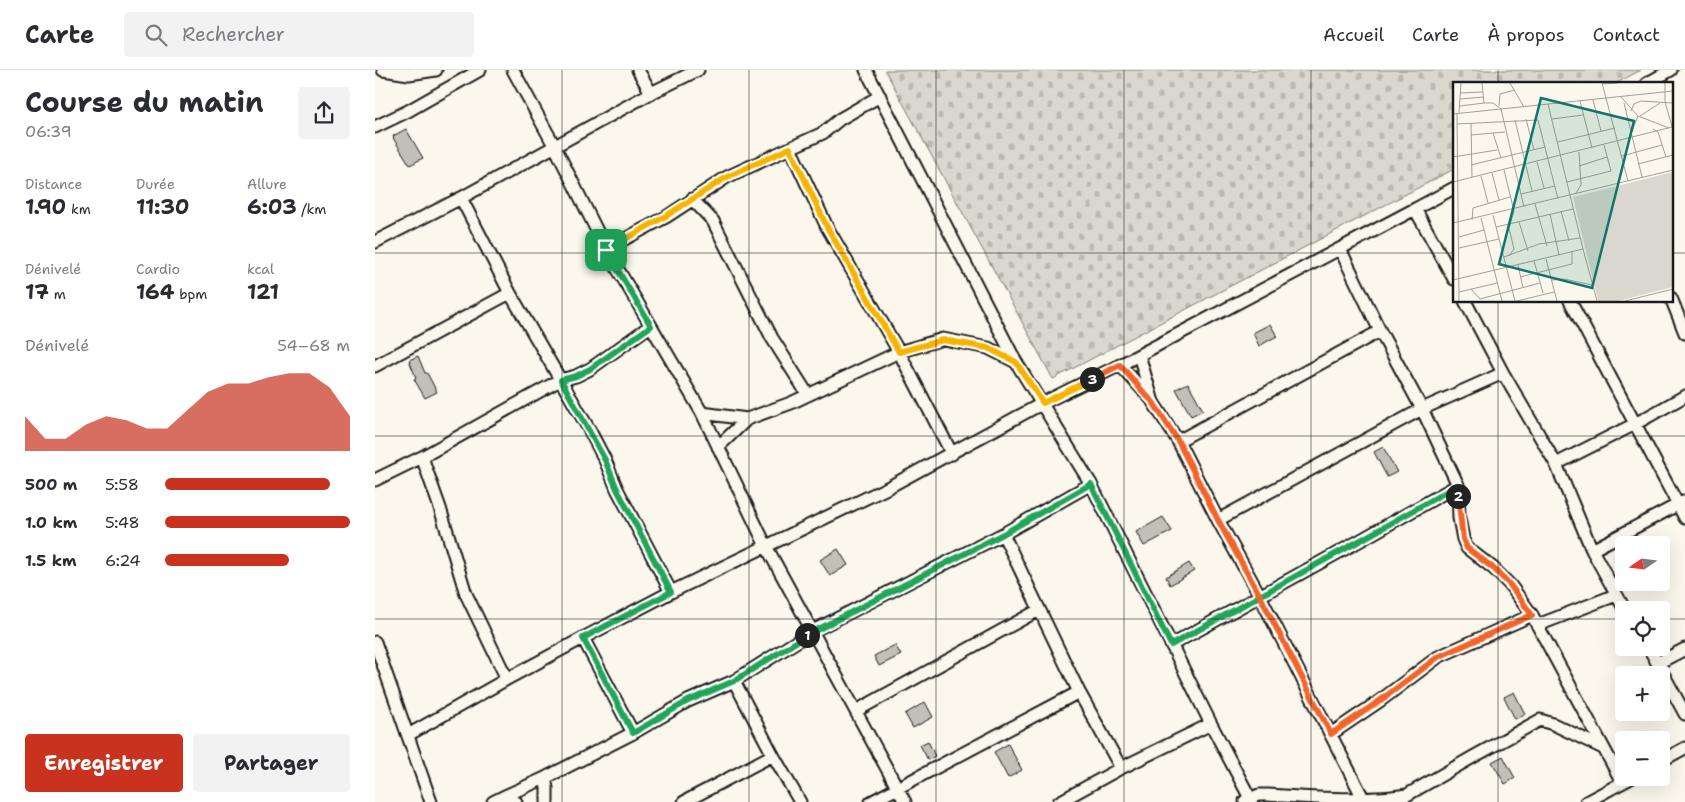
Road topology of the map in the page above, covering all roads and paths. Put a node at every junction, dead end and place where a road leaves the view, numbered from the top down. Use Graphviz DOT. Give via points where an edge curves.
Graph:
graph roads {
  1 [pos="383,70"];
  2 [pos="436,70"];
  3 [pos="481,70"];
  4 [pos="513,70"];
  5 [pos="638,70"];
  6 [pos="698,70"];
  7 [pos="866,70"];
  8 [pos="1665,76"];
  9 [pos="1650,82"];
  10 [pos="651,93"];
  11 [pos="880,96"];
  12 [pos="375,126"];
  13 [pos="555,147"];
  14 [pos="790,148"];
  15 [pos="1453,189"];
  16 [pos="461,198"];
  17 [pos="692,199"];
  18 [pos="1415,209"];
  19 [pos="375,242"];
  20 [pos="1340,249"];
  21 [pos="606,250"];
  22 [pos="1453,277"];
  23 [pos="510,293"];
  24 [pos="1466,302"];
  25 [pos="1571,302"];
  26 [pos="1673,302"];
  27 [pos="651,326"];
  28 [pos="1380,331"];
  29 [pos="1685,333"];
  30 [pos="899,352"];
  31 [pos="1139,355"];
  32 [pos="1016,362"];
  33 [pos="1120,365"];
  34 [pos="375,366"];
  35 [pos="1503,373"];
  36 [pos="561,380"];
  37 [pos="808,395"];
  38 [pos="1685,396"];
  39 [pos="1153,402"];
  40 [pos="1043,403"];
  41 [pos="1422,409"];
  42 [pos="702,414"];
  43 [pos="747,419"];
  44 [pos="1635,424"];
  45 [pos="1178,441"];
  46 [pos="718,448"];
  47 [pos="952,454"];
  48 [pos="422,457"];
  49 [pos="1556,464"];
  50 [pos="375,480"];
  51 [pos="1091,484"];
  52 [pos="1458,485"];
  53 [pos="1682,503"];
  54 [pos="1685,518"];
  55 [pos="1218,520"];
  56 [pos="1003,534"];
  57 [pos="766,546"];
  58 [pos="1592,550"];
  59 [pos="671,592"];
  60 [pos="1616,595"];
  61 [pos="1260,596"];
  62 [pos="1620,601"];
  63 [pos="1039,610"];
  64 [pos="1535,620"];
  65 [pos="813,632"];
  66 [pos="583,638"];
  67 [pos="375,642"];
  68 [pos="1171,645"];
  69 [pos="1685,649"];
  70 [pos="1654,656"];
  71 [pos="1658,663"];
  72 [pos="507,678"];
  73 [pos="734,681"];
  74 [pos="1079,692"];
  75 [pos="856,711"];
  76 [pos="1685,714"];
  77 [pos="1211,724"];
  78 [pos="633,733"];
  79 [pos="1331,734"];
  80 [pos="408,735"];
  81 [pos="1603,748"];
  82 [pos="1685,748"];
  83 [pos="773,756"];
  84 [pos="1670,756"];
  85 [pos="1615,764"];
  86 [pos="1121,768"];
  87 [pos="545,778"];
  88 [pos="1616,786"];
  89 [pos="899,788"];
  90 [pos="511,798"];
  91 [pos="1249,801"];
  92 [pos="1365,801"];
  93 [pos="431,802"];
  94 [pos="493,802"];
  95 [pos="547,802"];
  96 [pos="684,802"];
  97 [pos="800,802"];
  98 [pos="871,802"];
  99 [pos="905,802"];
  100 [pos="1059,802"];
  101 [pos="1586,802"];
  1 -- 2 [label="street" via="409,74"];
  3 -- 12 [label="street"];
  4 -- 13 [label="street"];
  5 -- 10 [label="street"];
  6 -- 10 [label="street"];
  7 -- 11 [label="street"];
  8 -- 9 [label="street"];
  10 -- 13 [label="street"];
  11 -- 14 [label="street" via="823,133"];
  11 -- 32 [label="street"];
  13 -- 16 [label="street"];
  13 -- 21 [label="street"];
  14 -- 17 [label="street" via="727,177"];
  14 -- 30 [label="street" via="827,227"];
  15 -- 18 [label="street"];
  16 -- 19 [label="street"];
  16 -- 23 [label="street"];
  17 -- 21 [label="street"];
  17 -- 37 [label="street" via="717,227 772,338"];
  18 -- 20 [label="street"];
  18 -- 22 [label="street"];
  20 -- 28 [label="street"];
  20 -- 31 [label="street"];
  21 -- 27 [label="street"];
  23 -- 34 [label="street"];
  23 -- 36 [label="street"];
  24 -- 35 [label="street"];
  25 -- 44 [label="street"];
  26 -- 29 [label="street"];
  27 -- 36 [label="street" via="590,369"];
  27 -- 42 [label="street"];
  28 -- 41 [label="street"];
  28 -- 45 [label="street"];
  30 -- 32 [label="street" via="947,340 988,348"];
  30 -- 37 [label="street"];
  30 -- 47 [label="street"];
  31 -- 33 [label="street"];
  31 -- 39 [label="street"];
  32 -- 40 [label="street"];
  33 -- 39 [label="street"];
  33 -- 40 [label="street"];
  35 -- 41 [label="street"];
  35 -- 49 [label="street"];
  36 -- 48 [label="street"];
  36 -- 59 [label="street"];
  37 -- 43 [label="street"];
  38 -- 44 [label="street"];
  39 -- 45 [label="street"];
  40 -- 47 [label="street"];
  40 -- 51 [label="street"];
  41 -- 52 [label="street"];
  41 -- 55 [label="street"];
  42 -- 43 [label="street"];
  42 -- 46 [label="street"];
  43 -- 46 [label="street"];
  44 -- 49 [label="street"];
  44 -- 53 [label="street"];
  45 -- 55 [label="street"];
  46 -- 57 [label="street"];
  47 -- 57 [label="street"];
  48 -- 50 [label="street"];
  48 -- 72 [label="street" via="466,594"];
  49 -- 58 [label="street"];
  51 -- 56 [label="street"];
  51 -- 68 [label="street"];
  52 -- 61 [label="street"];
  52 -- 64 [label="street" via="1464,544 1510,585"];
  53 -- 54 [label="street"];
  53 -- 58 [label="street"];
  55 -- 61 [label="street"];
  56 -- 63 [label="street"];
  56 -- 65 [label="street"];
  57 -- 59 [label="street"];
  57 -- 65 [label="street"];
  58 -- 60 [label="street"];
  59 -- 66 [label="street"];
  60 -- 62 [label="street"];
  60 -- 64 [label="street"];
  61 -- 68 [label="street"];
  61 -- 79 [label="street"];
  63 -- 74 [label="street"];
  63 -- 75 [label="street"];
  64 -- 79 [label="street" via="1438,657"];
  64 -- 81 [label="street"];
  65 -- 73 [label="street"];
  65 -- 75 [label="street"];
  66 -- 72 [label="street"];
  66 -- 78 [label="street"];
  67 -- 80 [label="street"];
  68 -- 77 [label="street"];
  69 -- 71 [label="street"];
  70 -- 71 [label="street"];
  71 -- 76 [label="street"];
  72 -- 80 [label="street"];
  73 -- 78 [label="street" via="688,701"];
  73 -- 83 [label="street"];
  74 -- 86 [label="street"];
  74 -- 89 [label="street"];
  75 -- 89 [label="street"];
  77 -- 86 [label="street"];
  77 -- 91 [label="street"];
  78 -- 87 [label="street"];
  79 -- 92 [label="street"];
  80 -- 93 [label="street"];
  81 -- 85 [label="street"];
  81 -- 92 [label="street" via="1540,720 1407,795"];
  82 -- 84 [label="street"];
  83 -- 96 [label="street"];
  83 -- 97 [label="street"];
  86 -- 100 [label="street"];
  87 -- 90 [label="street"];
  87 -- 95 [label="street"];
  88 -- 101 [label="street"];
  89 -- 98 [label="street"];
  89 -- 99 [label="street"];
  90 -- 94 [label="street"];
  91 -- 92 [label="street" via="1268,794"];
}
